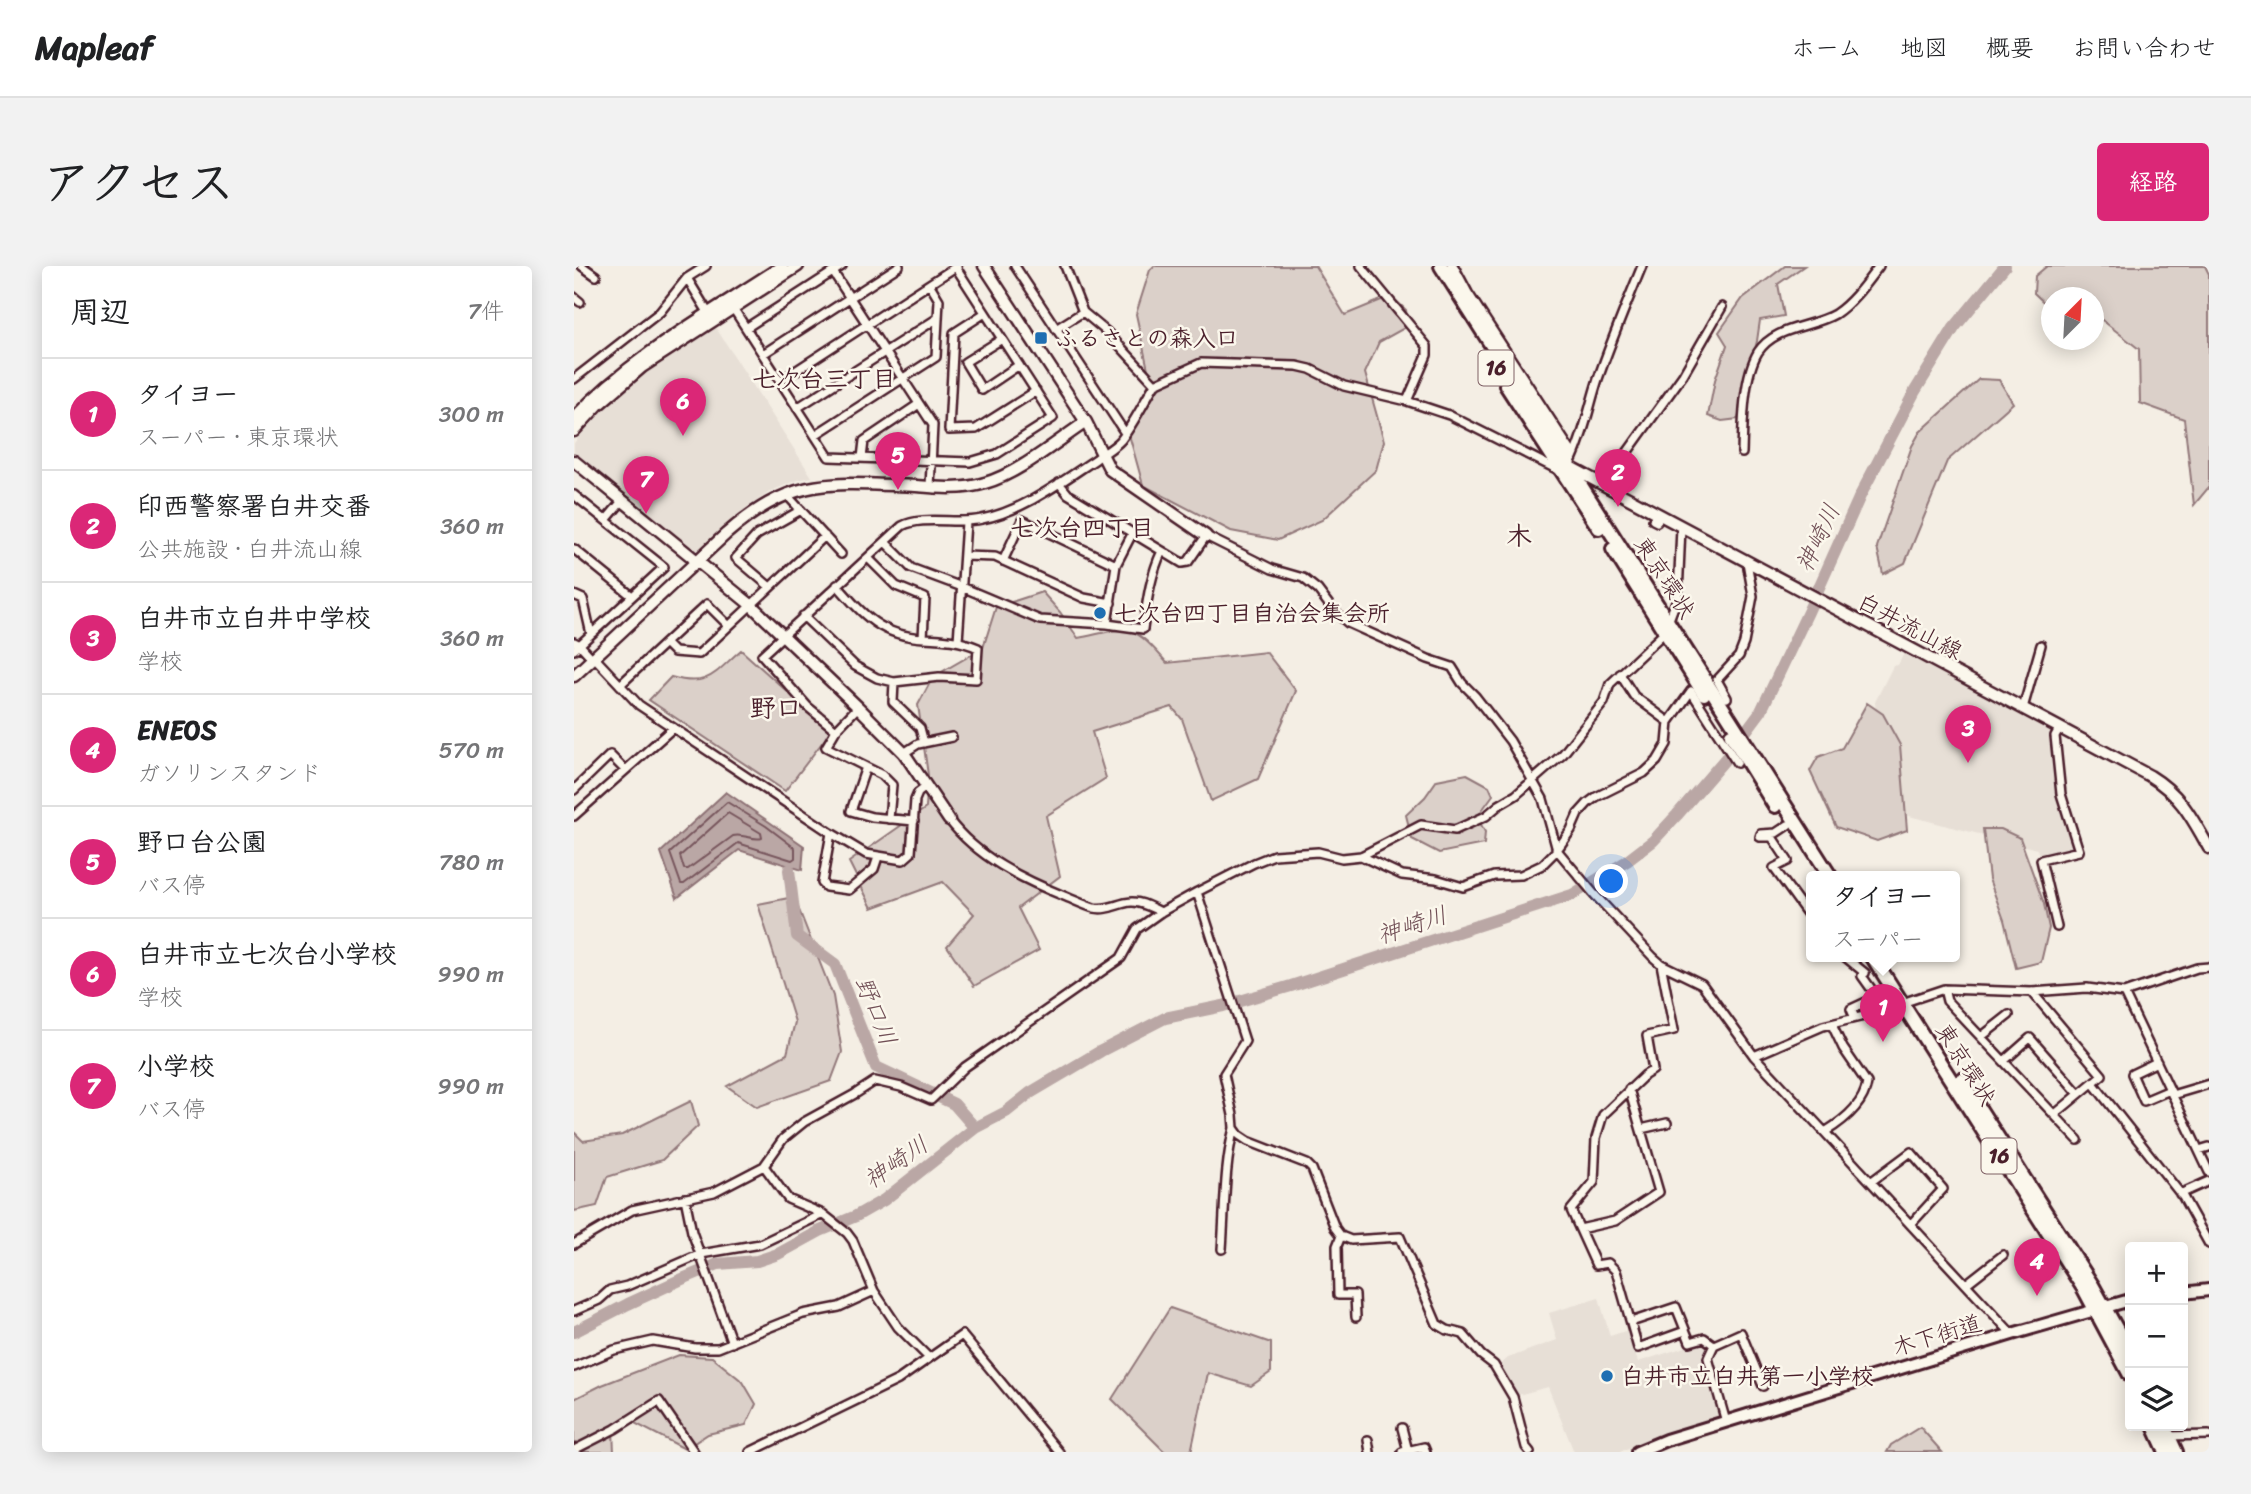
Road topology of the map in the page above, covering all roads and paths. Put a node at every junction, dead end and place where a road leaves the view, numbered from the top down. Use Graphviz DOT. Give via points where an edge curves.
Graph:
graph roads {
  1 [pos="582,266"];
  2 [pos="706,266"];
  3 [pos="782,266"];
  4 [pos="798,266"];
  5 [pos="842,266"];
  6 [pos="899,266"];
  7 [pos="956,266"];
  8 [pos="984,266"];
  9 [pos="1015,266"];
  10 [pos="1065,266"];
  11 [pos="1361,266"];
  12 [pos="1432,266"];
  13 [pos="1441,266"];
  14 [pos="1452,266"];
  15 [pos="1642,266"];
  16 [pos="1879,266"];
  17 [pos="833,272"];
  18 [pos="596,276"];
  19 [pos="687,278"];
  20 [pos="930,285"];
  21 [pos="850,297"];
  22 [pos="1722,307"];
  23 [pos="733,308"];
  24 [pos="1083,312"];
  25 [pos="985,313"];
  26 [pos="709,314"];
  27 [pos="938,318"];
  28 [pos="868,325"];
  29 [pos="746,328"];
  30 [pos="1056,329"];
  31 [pos="1002,339"];
  32 [pos="885,351"];
  33 [pos="763,354"];
  34 [pos="1019,365"];
  35 [pos="574,379"];
  36 [pos="903,379"];
  37 [pos="780,382"];
  38 [pos="1155,384"];
  39 [pos="1036,391"];
  40 [pos="1407,401"];
  41 [pos="919,404"];
  42 [pos="797,408"];
  43 [pos="574,418"];
  44 [pos="1086,422"];
  45 [pos="574,430"];
  46 [pos="1125,433"];
  47 [pos="814,435"];
  48 [pos="1742,453"];
  49 [pos="1103,454"];
  50 [pos="862,458"];
  51 [pos="574,461"];
  52 [pos="931,462"];
  53 [pos="1565,468"];
  54 [pos="1059,483"];
  55 [pos="1603,486"];
  56 [pos="930,487"];
  57 [pos="786,494"];
  58 [pos="574,495"];
  59 [pos="623,500"];
  60 [pos="801,510"];
  61 [pos="606,520"];
  62 [pos="966,522"];
  63 [pos="1681,527"];
  64 [pos="1132,534"];
  65 [pos="825,536"];
  66 [pos="1206,536"];
  67 [pos="885,542"];
  68 [pos="574,549"];
  69 [pos="1162,551"];
  70 [pos="841,554"];
  71 [pos="964,556"];
  72 [pos="868,558"];
  73 [pos="699,561"];
  74 [pos="1003,561"];
  75 [pos="1747,562"];
  76 [pos="1116,565"];
  77 [pos="837,585"];
  78 [pos="770,587"];
  79 [pos="962,587"];
  80 [pos="574,595"];
  81 [pos="632,596"];
  82 [pos="1111,603"];
  83 [pos="751,605"];
  84 [pos="803,616"];
  85 [pos="1107,624"];
  86 [pos="728,625"];
  87 [pos="1666,627"];
  88 [pos="591,634"];
  89 [pos="783,635"];
  90 [pos="923,638"];
  91 [pos="958,641"];
  92 [pos="665,643"];
  93 [pos="2041,645"];
  94 [pos="576,646"];
  95 [pos="593,657"];
  96 [pos="1620,674"];
  97 [pos="574,676"];
  98 [pos="894,682"];
  99 [pos="620,685"];
  100 [pos="1727,698"];
  101 [pos="858,707"];
  102 [pos="2023,708"];
  103 [pos="1670,722"];
  104 [pos="2060,727"];
  105 [pos="673,728"];
  106 [pos="836,730"];
  107 [pos="1730,735"];
  108 [pos="952,737"];
  109 [pos="924,743"];
  110 [pos="904,753"];
  111 [pos="1743,756"];
  112 [pos="866,767"];
  113 [pos="625,770"];
  114 [pos="1531,780"];
  115 [pos="927,786"];
  116 [pos="574,790"];
  117 [pos="574,816"];
  118 [pos="889,819"];
  119 [pos="949,820"];
  120 [pos="914,821"];
  121 [pos="1788,825"];
  122 [pos="831,833"];
  123 [pos="2209,848"];
  124 [pos="1557,849"];
  125 [pos="1361,856"];
  126 [pos="878,857"];
  127 [pos="1817,871"];
  128 [pos="1826,871"];
  129 [pos="1197,892"];
  130 [pos="1161,912"];
  131 [pos="1806,912"];
  132 [pos="2057,927"];
  133 [pos="1851,962"];
  134 [pos="1876,962"];
  135 [pos="1885,962"];
  136 [pos="1661,964"];
  137 [pos="2209,967"];
  138 [pos="1944,989"];
  139 [pos="2032,992"];
  140 [pos="2124,993"];
  141 [pos="1906,1002"];
  142 [pos="2009,1015"];
  143 [pos="1855,1018"];
  144 [pos="1832,1025"];
  145 [pos="1981,1037"];
  146 [pos="1755,1056"];
  147 [pos="2004,1061"];
  148 [pos="2157,1062"];
  149 [pos="2093,1083"];
  150 [pos="2209,1084"];
  151 [pos="1629,1088"];
  152 [pos="2171,1093"];
  153 [pos="2079,1094"];
  154 [pos="2054,1115"];
  155 [pos="1667,1123"];
  156 [pos="1234,1128"];
  157 [pos="1641,1129"];
  158 [pos="1825,1132"];
  159 [pos="2077,1140"];
  160 [pos="2209,1147"];
  161 [pos="2199,1150"];
  162 [pos="764,1167"];
  163 [pos="2209,1172"];
  164 [pos="1872,1181"];
  165 [pos="2209,1181"];
  166 [pos="2180,1194"];
  167 [pos="685,1198"];
  168 [pos="823,1214"];
  169 [pos="1911,1224"];
  170 [pos="1580,1229"];
  171 [pos="1340,1236"];
  172 [pos="574,1244"];
  173 [pos="2209,1244"];
  174 [pos="1222,1249"];
  175 [pos="701,1254"];
  176 [pos="2003,1255"];
  177 [pos="1966,1284"];
  178 [pos="2209,1290"];
  179 [pos="874,1291"];
  180 [pos="2188,1292"];
  181 [pos="2125,1301"];
  182 [pos="2099,1308"];
  183 [pos="574,1311"];
  184 [pos="1356,1317"];
  185 [pos="1631,1322"];
  186 [pos="1685,1331"];
  187 [pos="2012,1334"];
  188 [pos="732,1343"];
  189 [pos="1714,1345"];
  190 [pos="2125,1346"];
  191 [pos="929,1358"];
  192 [pos="574,1367"];
  193 [pos="2126,1368"];
  194 [pos="1763,1386"];
  195 [pos="1726,1422"];
  196 [pos="1402,1428"];
  197 [pos="2162,1431"];
  198 [pos="2209,1435"];
  199 [pos="1368,1440"];
  200 [pos="692,1449"];
  201 [pos="574,1450"];
  202 [pos="1405,1451"];
  203 [pos="683,1452"];
  204 [pos="750,1452"];
  205 [pos="1059,1452"];
  206 [pos="1370,1452"];
  207 [pos="1426,1452"];
  208 [pos="1530,1452"];
  209 [pos="1637,1452"];
  210 [pos="2166,1452"];
  211 [pos="2176,1452"];
  1 -- 18 [label="street"];
  2 -- 19 [label="street"];
  3 -- 26 [label="main road"];
  4 -- 23 [label="main road"];
  5 -- 17 [label="street"];
  6 -- 21 [label="street"];
  7 -- 20 [label="street"];
  7 -- 25 [label="street"];
  8 -- 44 [label="main road"];
  9 -- 30 [label="street"];
  10 -- 24 [label="street"];
  11 -- 40 [label="street" via="1427,346"];
  12 -- 53 [label="highway, 東京環状 / 16"];
  13 -- 53 [label="highway, 東京環状 / 16"];
  14 -- 53 [label="main road" via="1570,452"];
  15 -- 53 [label="street" via="1609,346 1582,439"];
  16 -- 48 [label="street" via="1836,313 1774,337 1758,352 1746,396"];
  17 -- 21 [label="street"];
  17 -- 29 [label="street"];
  19 -- 26 [label="street"];
  19 -- 35 [label="street" via="660,312"];
  20 -- 27 [label="street" via="939,300"];
  20 -- 28 [label="street"];
  21 -- 28 [label="street"];
  21 -- 33 [label="street"];
  22 -- 55 [label="street" via="1683,375"];
  23 -- 29 [label="street"];
  23 -- 45 [label="main road" via="642,367"];
  24 -- 30 [label="street"];
  24 -- 38 [label="street"];
  25 -- 31 [label="street"];
  25 -- 39 [label="street" via="954,333 949,430 976,429"];
  26 -- 43 [label="main road" via="629,367"];
  27 -- 32 [label="street"];
  27 -- 36 [label="street" via="936,357"];
  28 -- 32 [label="street"];
  28 -- 37 [label="street"];
  29 -- 33 [label="street"];
  30 -- 46 [label="street"];
  31 -- 34 [label="street"];
  31 -- 34 [label="street" via="965,362 982,390"];
  32 -- 36 [label="street"];
  32 -- 42 [label="street"];
  33 -- 37 [label="street"];
  34 -- 39 [label="street"];
  36 -- 41 [label="street"];
  36 -- 47 [label="street"];
  37 -- 42 [label="street"];
  38 -- 40 [label="street" via="1201,363 1297,366 1344,386"];
  38 -- 46 [label="street"];
  39 -- 52 [label="street" via="1053,418 985,459"];
  40 -- 53 [label="street" via="1449,415"];
  41 -- 50 [label="street" via="864,441"];
  41 -- 52 [label="street" via="933,425"];
  42 -- 47 [label="street"];
  44 -- 49 [label="main road"];
  44 -- 56 [label="main road" via="1013,471 985,483"];
  46 -- 49 [label="street"];
  47 -- 50 [label="street" via="830,457"];
  49 -- 54 [label="street"];
  49 -- 66 [label="main road" via="1110,470"];
  50 -- 52 [label="street"];
  51 -- 59 [label="main road"];
  52 -- 56 [label="street"];
  53 -- 55 [label="main road, 白井流山線"];
  53 -- 87 [label="highway, 東京環状 / 16"];
  54 -- 62 [label="street" via="1006,513"];
  54 -- 64 [label="street" via="1068,494"];
  55 -- 63 [label="main road, 白井流山線"];
  56 -- 57 [label="main road" via="833,484"];
  57 -- 60 [label="street"];
  57 -- 73 [label="main road" via="745,518"];
  58 -- 61 [label="street"];
  59 -- 61 [label="street"];
  59 -- 73 [label="main road"];
  60 -- 65 [label="street"];
  60 -- 78 [label="street" via="757,535 736,558"];
  61 -- 81 [label="street" via="664,567"];
  62 -- 67 [label="street" via="910,522"];
  62 -- 71 [label="street"];
  63 -- 75 [label="main road, 白井流山線"];
  63 -- 87 [label="street" via="1678,596"];
  64 -- 69 [label="street"];
  64 -- 76 [label="street"];
  65 -- 70 [label="street"];
  65 -- 78 [label="street"];
  66 -- 69 [label="street" via="1188,562"];
  66 -- 114 [label="street" via="1272,569 1303,578 1349,623 1452,667 1510,741"];
  67 -- 72 [label="street"];
  67 -- 79 [label="street" via="911,568"];
  68 -- 81 [label="street"];
  69 -- 85 [label="street" via="1143,629"];
  71 -- 74 [label="street"];
  71 -- 79 [label="street"];
  72 -- 77 [label="street"];
  72 -- 90 [label="street" via="895,586 925,598"];
  73 -- 83 [label="main road"];
  73 -- 95 [label="main road"];
  74 -- 76 [label="street" via="1022,520"];
  74 -- 82 [label="street" via="1084,598"];
  75 -- 100 [label="street" via="1753,596 1746,636 1739,656 1717,680"];
  75 -- 102 [label="main road, 白井流山線"];
  76 -- 82 [label="street"];
  77 -- 84 [label="street"];
  77 -- 90 [label="street" via="874,624 895,634"];
  78 -- 83 [label="street"];
  79 -- 85 [label="street" via="1041,620"];
  79 -- 91 [label="street"];
  80 -- 88 [label="street" via="583,599"];
  81 -- 88 [label="street"];
  82 -- 85 [label="street"];
  83 -- 86 [label="street"];
  83 -- 89 [label="main road"];
  84 -- 89 [label="street"];
  84 -- 98 [label="street" via="855,666"];
  86 -- 92 [label="street" via="699,654 674,652"];
  86 -- 92 [label="street" via="706,604"];
  87 -- 96 [label="street"];
  87 -- 107 [label="highway, 東京環状 / 16"];
  88 -- 94 [label="street"];
  89 -- 101 [label="main road"];
  89 -- 106 [label="street" via="762,656 808,707"];
  90 -- 91 [label="street"];
  91 -- 98 [label="street" via="978,648 976,679"];
  92 -- 99 [label="street"];
  93 -- 102 [label="street"];
  94 -- 95 [label="street"];
  95 -- 97 [label="main road"];
  95 -- 99 [label="street"];
  96 -- 103 [label="street" via="1634,696"];
  96 -- 114 [label="street" via="1563,754"];
  98 -- 109 [label="street" via="893,702 920,728"];
  99 -- 105 [label="street" via="639,705"];
  101 -- 106 [label="street"];
  101 -- 110 [label="main road"];
  102 -- 104 [label="main road, 白井流山線"];
  103 -- 107 [label="street" via="1692,691"];
  103 -- 124 [label="street" via="1667,744 1657,761 1588,803"];
  104 -- 123 [label="main road, 白井流山線" via="2162,783 2181,801"];
  104 -- 132 [label="street" via="2055,736 2060,794 2078,851 2041,860"];
  105 -- 113 [label="street"];
  105 -- 122 [label="street"];
  106 -- 112 [label="street" via="825,747"];
  107 -- 111 [label="highway, 東京環状 / 16"];
  107 -- 111 [label="street"];
  108 -- 109 [label="street"];
  109 -- 110 [label="street"];
  110 -- 115 [label="main road"];
  111 -- 121 [label="highway, 東京環状 / 16"];
  111 -- 128 [label="highway, 東京環状 / 16"];
  112 -- 118 [label="street" via="892,785"];
  112 -- 118 [label="street" via="851,811"];
  113 -- 116 [label="street" via="610,755"];
  113 -- 117 [label="street"];
  114 -- 124 [label="street" via="1543,799"];
  114 -- 125 [label="street" via="1486,816 1455,830 1421,825"];
  115 -- 119 [label="main road"];
  115 -- 120 [label="street" via="915,800"];
  118 -- 120 [label="street"];
  119 -- 130 [label="street" via="994,861 1050,890 1095,908 1132,901"];
  120 -- 126 [label="street" via="911,853 903,860"];
  121 -- 127 [label="highway, 東京環状 / 16"];
  121 -- 131 [label="street" via="1776,834 1760,837 1772,837 1788,861 1774,868"];
  122 -- 126 [label="street"];
  122 -- 126 [label="street" via="822,883 826,887 849,890 874,869"];
  124 -- 125 [label="street" via="1542,865 1521,875 1494,876 1463,887 1402,875"];
  124 -- 136 [label="street"];
  125 -- 129 [label="street" via="1342,858 1318,852 1274,855"];
  129 -- 130 [label="street"];
  129 -- 156 [label="street" via="1245,1041 1224,1079"];
  130 -- 162 [label="street" via="1137,929 1121,958 965,1067 931,1100 884,1082 870,1083 793,1130"];
  133 -- 143 [label="street" via="1865,973 1862,976 1877,997 1851,1009"];
  134 -- 141 [label="highway, 東京環状 / 16"];
  135 -- 141 [label="highway, 東京環状 / 16"];
  136 -- 146 [label="street" via="1702,984"];
  136 -- 151 [label="street" via="1674,1030 1647,1036 1653,1070"];
  137 -- 140 [label="street"];
  138 -- 139 [label="street"];
  138 -- 141 [label="street"];
  138 -- 145 [label="street" via="1947,1001"];
  139 -- 140 [label="street" via="2087,988"];
  139 -- 149 [label="street" via="2102,1074"];
  140 -- 148 [label="street"];
  141 -- 143 [label="street"];
  141 -- 182 [label="highway, 東京環状 / 16"];
  142 -- 145 [label="street"];
  143 -- 144 [label="street"];
  144 -- 146 [label="street"];
  144 -- 158 [label="street" via="1867,1083 1850,1114"];
  145 -- 147 [label="street"];
  146 -- 158 [label="street"];
  147 -- 153 [label="street" via="2030,1038"];
  147 -- 154 [label="street"];
  148 -- 152 [label="street"];
  148 -- 152 [label="street" via="2132,1074 2144,1101"];
  149 -- 153 [label="street"];
  149 -- 166 [label="street"];
  150 -- 152 [label="street"];
  151 -- 157 [label="street"];
  151 -- 170 [label="street" via="1603,1115 1594,1182 1571,1210"];
  152 -- 161 [label="street"];
  153 -- 154 [label="street"];
  154 -- 159 [label="street"];
  155 -- 157 [label="street"];
  156 -- 171 [label="street" via="1248,1141 1312,1169"];
  156 -- 174 [label="street" via="1226,1157"];
  157 -- 170 [label="street" via="1659,1192 1615,1221"];
  158 -- 164 [label="street"];
  160 -- 161 [label="street"];
  161 -- 163 [label="street"];
  162 -- 167 [label="street" via="714,1192"];
  162 -- 168 [label="street" via="788,1199"];
  164 -- 169 [label="street"];
  164 -- 169 [label="street" via="1911,1152 1943,1189"];
  165 -- 166 [label="street"];
  166 -- 173 [label="street"];
  167 -- 172 [label="street" via="632,1210"];
  167 -- 175 [label="street"];
  168 -- 175 [label="street" via="760,1244"];
  168 -- 179 [label="street" via="853,1241"];
  169 -- 177 [label="street"];
  170 -- 185 [label="street" via="1596,1265 1608,1263 1616,1271"];
  171 -- 184 [label="street" via="1338,1294 1356,1295"];
  171 -- 208 [label="street" via="1350,1240 1400,1237 1437,1324 1466,1336 1494,1365 1513,1397"];
  175 -- 183 [label="street" via="610,1290"];
  175 -- 188 [label="street"];
  176 -- 177 [label="street"];
  177 -- 187 [label="street"];
  178 -- 180 [label="main road"];
  179 -- 188 [label="street"];
  179 -- 191 [label="street" via="898,1327"];
  181 -- 182 [label="main road, 木下街道"];
  182 -- 187 [label="main road, 木下街道"];
  182 -- 190 [label="highway, 東京環状 / 16"];
  182 -- 193 [label="highway, 東京環状 / 16"];
  185 -- 186 [label="street" via="1676,1307"];
  185 -- 186 [label="street" via="1638,1348"];
  186 -- 189 [label="street" via="1690,1342 1704,1338"];
  187 -- 195 [label="main road, 木下街道"];
  188 -- 192 [label="street" via="695,1348 653,1341 614,1350"];
  189 -- 194 [label="street" via="1741,1333"];
  189 -- 195 [label="street" via="1708,1358"];
  191 -- 204 [label="street" via="898,1380"];
  191 -- 205 [label="street" via="962,1335"];
  195 -- 209 [label="main road, 木下街道"];
  196 -- 202 [label="street"];
  197 -- 198 [label="street"];
  197 -- 210 [label="highway"];
  197 -- 211 [label="highway"];
  199 -- 206 [label="street"];
  200 -- 201 [label="street" via="659,1401"];
  200 -- 203 [label="street"];
  202 -- 207 [label="street" via="1424,1447"];
}
